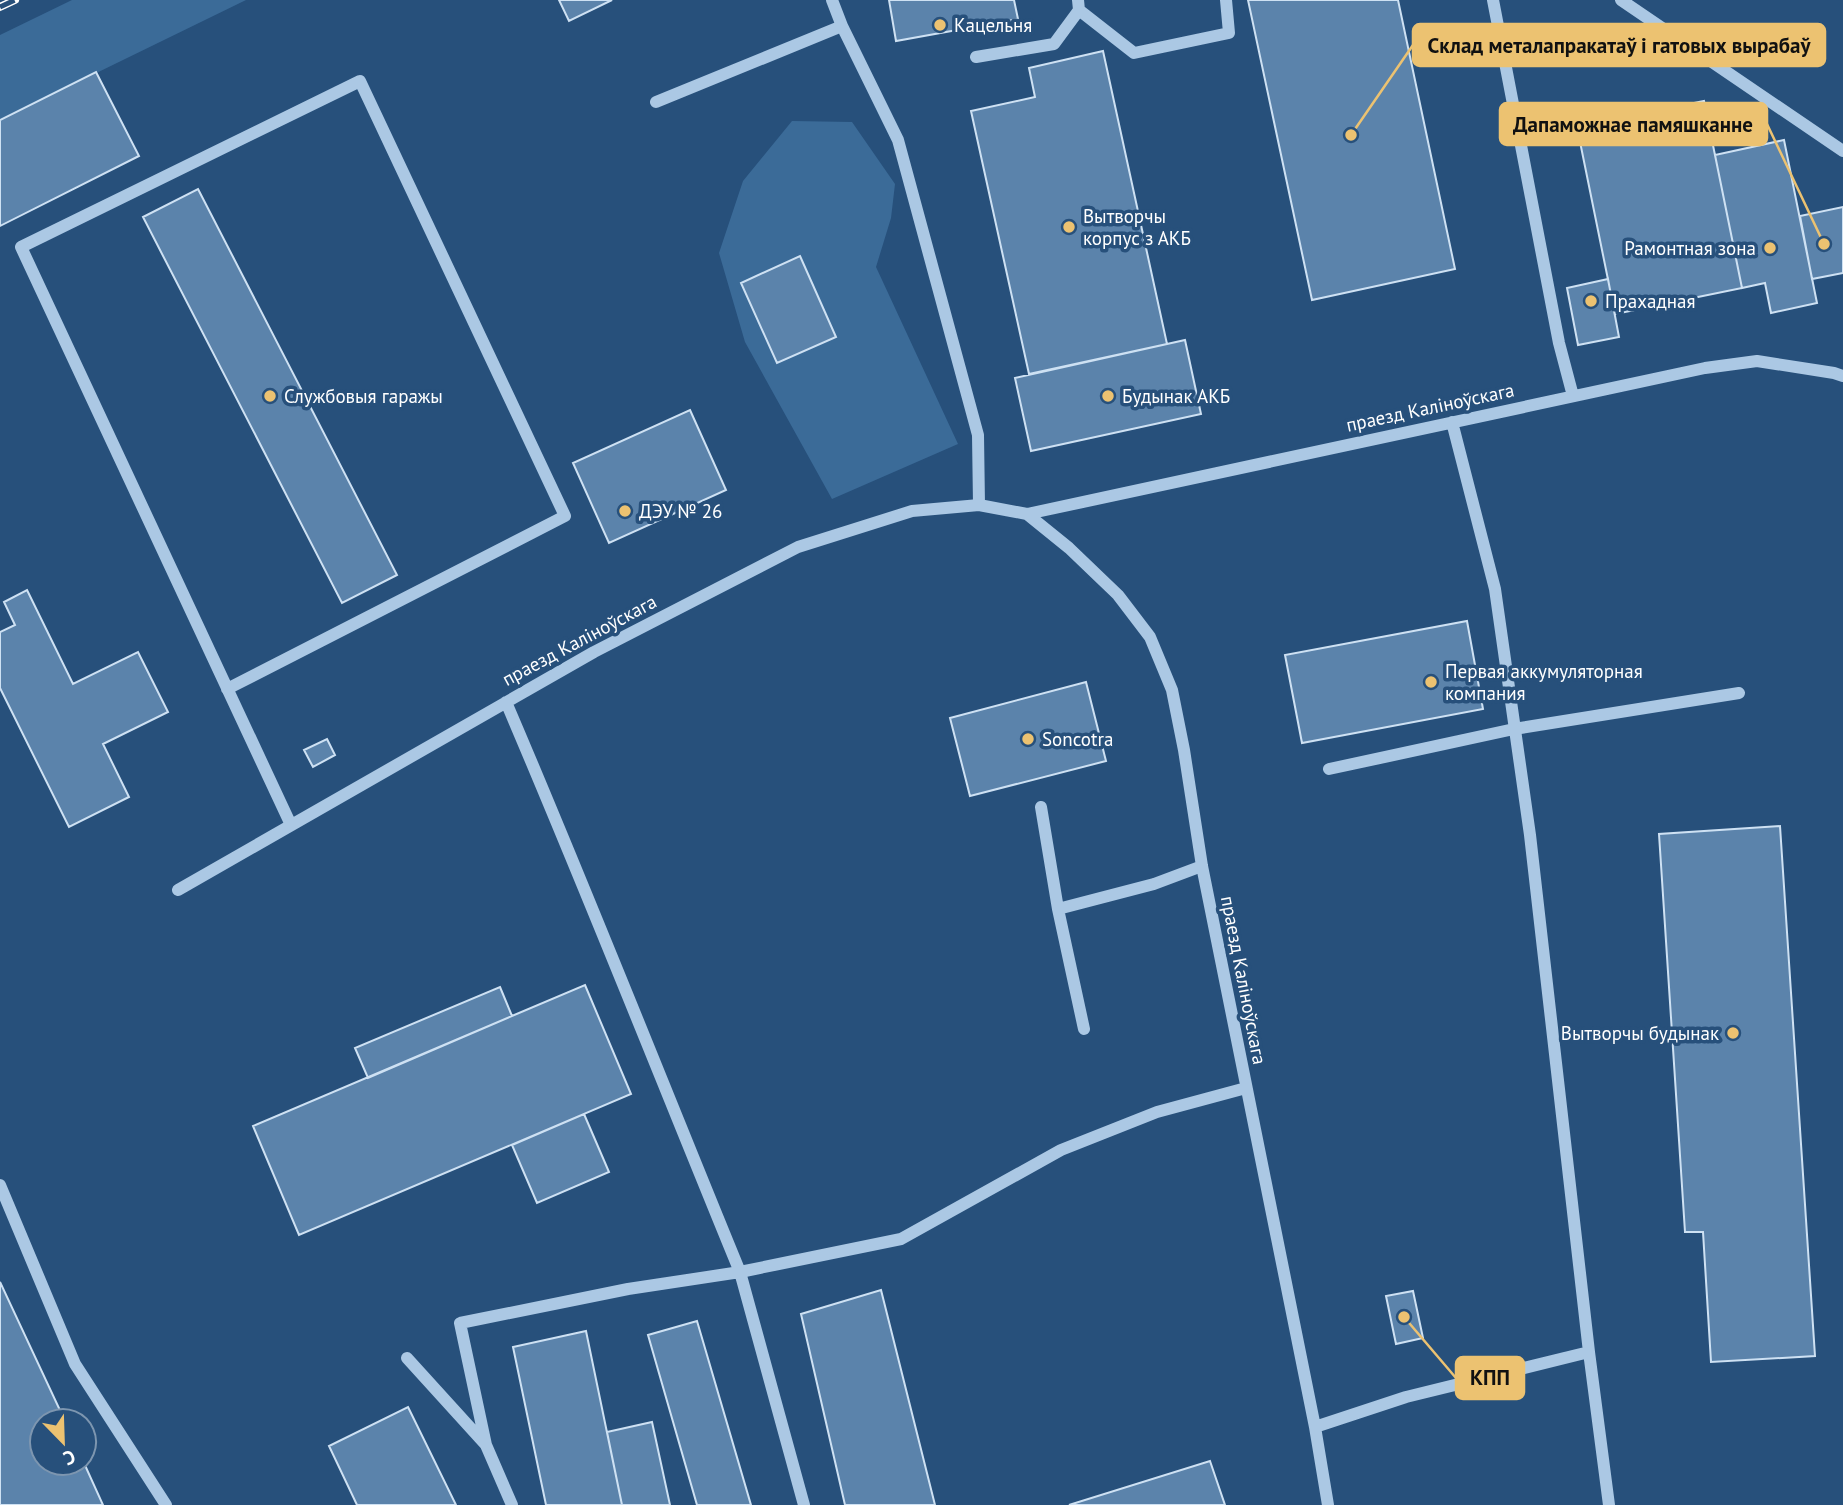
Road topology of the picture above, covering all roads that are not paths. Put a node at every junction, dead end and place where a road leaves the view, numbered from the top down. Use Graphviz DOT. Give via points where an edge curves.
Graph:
graph roads {
  1 [pos="832,0"];
  2 [pos="1226,0"];
  3 [pos="1493,0"];
  4 [pos="1621,0"];
  5 [pos="1079,5"];
  6 [pos="842,26"];
  7 [pos="976,57"];
  8 [pos="656,102"];
  9 [pos="1843,151"];
  10 [pos="1843,376"];
  11 [pos="1573,396"];
  12 [pos="1452,422"];
  13 [pos="979,505"];
  14 [pos="1027,514"];
  15 [pos="227,688"];
  16 [pos="1740,693"];
  17 [pos="506,702"];
  18 [pos="1514,729"];
  19 [pos="1328,769"];
  20 [pos="1041,807"];
  21 [pos="291,825"];
  22 [pos="1202,866"];
  23 [pos="178,890"];
  24 [pos="1058,909"];
  25 [pos="1084,1029"];
  26 [pos="1246,1088"];
  27 [pos="0,1185"];
  28 [pos="740,1272"];
  29 [pos="1589,1352"];
  30 [pos="407,1358"];
  31 [pos="1315,1427"];
  32 [pos="486,1445"];
  33 [pos="166,1505"];
  34 [pos="512,1505"];
  35 [pos="804,1505"];
  36 [pos="1328,1505"];
  37 [pos="1609,1505"];
  1 -- 6 [label="street"];
  2 -- 5 [label="street" via="1229,33 1134,53"];
  3 -- 11 [label="street"];
  4 -- 9 [label="street"];
  5 -- 7 [label="street" via="1054,44"];
  6 -- 8 [label="street"];
  6 -- 13 [label="street" via="898,140 978,435"];
  10 -- 11 [label="street, праезд Каліноўскага" via="1757,361"];
  11 -- 12 [label="street, праезд Каліноўскага"];
  12 -- 14 [label="street, праезд Каліноўскага"];
  12 -- 18 [label="street" via="1495,589"];
  13 -- 14 [label="street, праезд Каліноўскага"];
  13 -- 17 [label="street, праезд Каліноўскага" via="912,511 798,548"];
  14 -- 22 [label="street, праезд Каліноўскага" via="1118,595 1150,637 1172,690"];
  15 -- 15 [label="street" via="21,247 360,81 565,516"];
  15 -- 21 [label="street"];
  16 -- 18 [label="street"];
  17 -- 21 [label="street, праезд Каліноўскага"];
  17 -- 28 [label="street"];
  18 -- 19 [label="street"];
  18 -- 29 [label="street"];
  20 -- 24 [label="street"];
  21 -- 23 [label="street, праезд Каліноўскага"];
  22 -- 24 [label="street" via="1154,884"];
  22 -- 26 [label="street, праезд Каліноўскага"];
  24 -- 25 [label="street"];
  26 -- 28 [label="street" via="1157,1112 1061,1150 901,1239"];
  26 -- 31 [label="street, праезд Каліноўскага"];
  27 -- 33 [label="street" via="75,1364"];
  28 -- 32 [label="street" via="460,1323"];
  28 -- 35 [label="street"];
  29 -- 31 [label="street" via="1406,1397"];
  29 -- 37 [label="street"];
  30 -- 32 [label="street"];
  31 -- 36 [label="street, праезд Каліноўскага"];
  32 -- 34 [label="street"];
}
